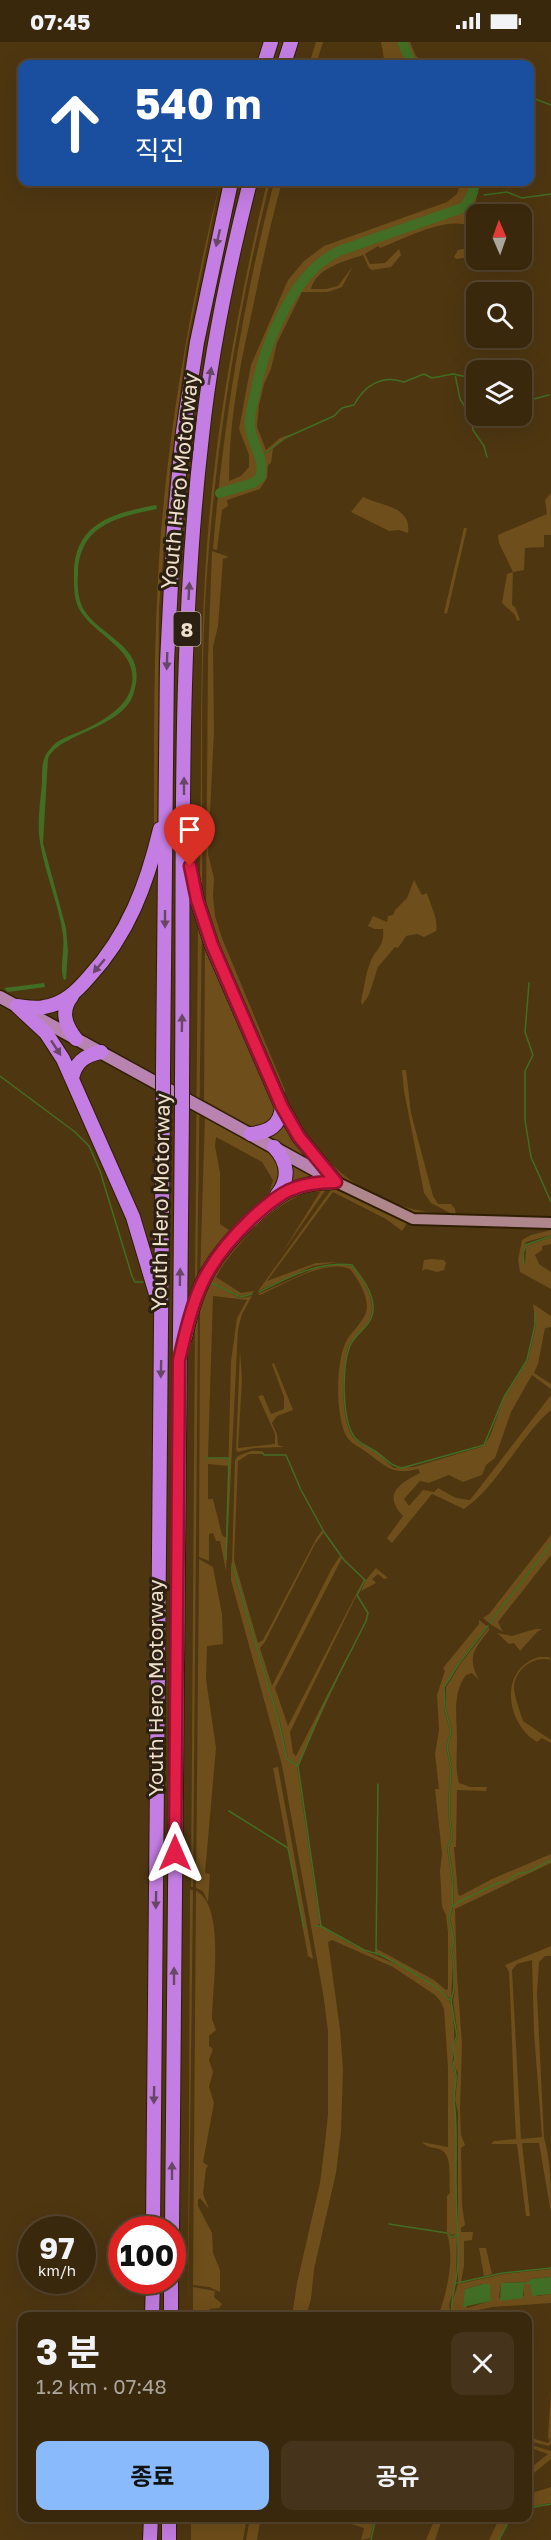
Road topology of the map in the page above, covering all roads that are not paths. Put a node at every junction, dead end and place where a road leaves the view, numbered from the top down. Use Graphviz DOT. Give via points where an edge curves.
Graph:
graph roads {
  1 [pos="271,42"];
  2 [pos="291,42"];
  3 [pos="265,60"];
  4 [pos="285,60"];
  5 [pos="230,186"];
  6 [pos="249,186"];
  7 [pos="166,797"];
  8 [pos="184,831"];
  9 [pos="75,992"];
  10 [pos="0,997"];
  11 [pos="16,1006"];
  12 [pos="75,1039"];
  13 [pos="101,1052"];
  14 [pos="72,1079"];
  15 [pos="282,1107"];
  16 [pos="251,1134"];
  17 [pos="274,1147"];
  18 [pos="336,1182"];
  19 [pos="276,1196"];
  20 [pos="551,1223"];
  21 [pos="161,1332"];
  22 [pos="179,1360"];
  23 [pos="153,2216"];
  24 [pos="172,2216"];
  25 [pos="153,2294"];
  26 [pos="171,2294"];
  27 [pos="152,2312"];
  28 [pos="171,2312"];
  29 [pos="151,2522"];
  30 [pos="169,2522"];
  31 [pos="150,2540"];
  32 [pos="169,2540"];
  1 -- 3 [label="highway"];
  2 -- 4 [label="highway"];
  5 -- 7 [label="highway, Youth Hero Motorway / 8, one-way" via="205,296 183,432 170,592"];
  8 -- 6 [label="highway, Youth Hero Motorway / 8, one-way" via="186,662 197,480 215,345"];
  7 -- 9 [label="highway, one-way" via="152,862 136,905 118,940"];
  7 -- 21 [label="highway, Youth Hero Motorway / 8, one-way, bridge"];
  8 -- 15 [label="highway" via="204,921"];
  22 -- 8 [label="highway, Youth Hero Motorway / 8, one-way, bridge"];
  9 -- 11 [label="highway" via="44,1007"];
  9 -- 12 [label="highway" via="64,1014"];
  10 -- 11 [label="main road"];
  11 -- 12 [label="main road"];
  11 -- 14 [label="highway, one-way" via="46,1033"];
  12 -- 13 [label="main road"];
  13 -- 14 [label="highway" via="84,1057"];
  13 -- 16 [label="main road"];
  14 -- 21 [label="highway" via="139,1234 154,1286"];
  15 -- 16 [label="highway" via="278,1124"];
  15 -- 18 [label="highway" via="299,1137"];
  16 -- 17 [label="main road"];
  17 -- 18 [label="main road"];
  17 -- 19 [label="highway" via="286,1170 283,1188"];
  18 -- 19 [label="highway" via="297,1186"];
  18 -- 20 [label="main road" via="413,1219"];
  19 -- 22 [label="highway" via="223,1247 205,1274"];
  21 -- 23 [label="highway, Youth Hero Motorway / 8, one-way"];
  24 -- 22 [label="highway, Youth Hero Motorway / 8, one-way"];
  25 -- 27 [label="highway"];
  26 -- 28 [label="highway"];
  29 -- 31 [label="highway"];
  30 -- 32 [label="highway"];
}
